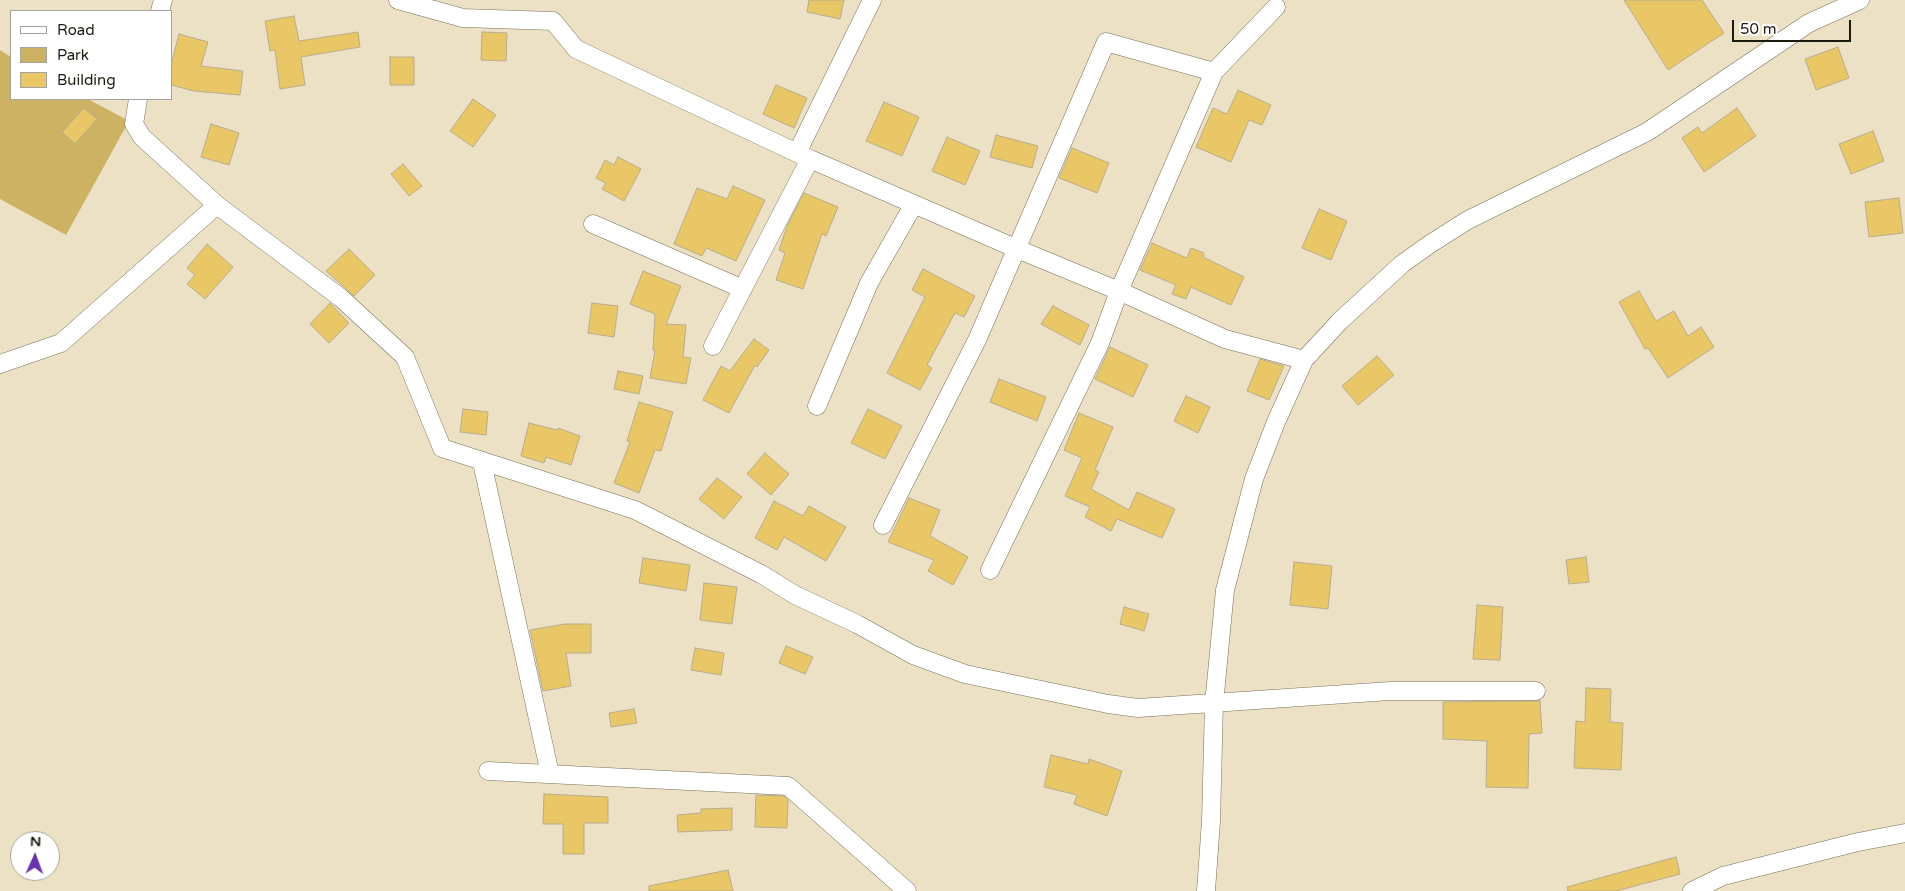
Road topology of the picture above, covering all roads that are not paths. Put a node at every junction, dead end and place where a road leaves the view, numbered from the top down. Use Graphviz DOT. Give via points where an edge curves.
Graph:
graph roads {
  1 [pos="398,0"];
  2 [pos="872,0"];
  3 [pos="1860,0"];
  4 [pos="1276,7"];
  5 [pos="1214,72"];
  6 [pos="138,100"];
  7 [pos="804,156"];
  8 [pos="914,204"];
  9 [pos="217,205"];
  10 [pos="594,224"];
  11 [pos="1015,248"];
  12 [pos="743,289"];
  13 [pos="1119,291"];
  14 [pos="713,346"];
  15 [pos="1304,360"];
  16 [pos="0,364"];
  17 [pos="817,406"];
  18 [pos="482,462"];
  19 [pos="883,525"];
  20 [pos="990,570"];
  21 [pos="1536,691"];
  22 [pos="1214,704"];
  23 [pos="488,771"];
  24 [pos="550,774"];
  25 [pos="1905,833"];
  26 [pos="908,891"];
  27 [pos="1206,891"];
  28 [pos="1692,891"];
  1 -- 7 [label="street" via="463,18 553,21 576,49"];
  2 -- 7 [label="street"];
  3 -- 15 [label="street" via="1809,23 1768,48 1647,132 1468,220 1430,244 1402,264 1340,321"];
  4 -- 5 [label="street"];
  5 -- 11 [label="street" via="1106,42"];
  5 -- 13 [label="street"];
  6 -- 9 [label="street" via="134,124 142,138"];
  7 -- 8 [label="street"];
  7 -- 12 [label="street"];
  8 -- 11 [label="street"];
  8 -- 17 [label="street" via="869,283"];
  9 -- 16 [label="street" via="61,342"];
  9 -- 18 [label="street" via="341,298 405,357 442,448"];
  10 -- 12 [label="street"];
  11 -- 13 [label="street"];
  11 -- 19 [label="street" via="977,340"];
  12 -- 14 [label="street"];
  13 -- 15 [label="street" via="1225,339"];
  13 -- 20 [label="street" via="1078,392"];
  15 -- 22 [label="street" via="1254,480 1232,562 1225,590"];
  18 -- 22 [label="street" via="635,510 913,655 965,674 1131,707"];
  18 -- 24 [label="street"];
  21 -- 22 [label="street" via="1390,691"];
  22 -- 27 [label="street"];
  23 -- 24 [label="street"];
  24 -- 26 [label="street" via="788,786"];
  25 -- 28 [label="street" via="1723,876"];
}
